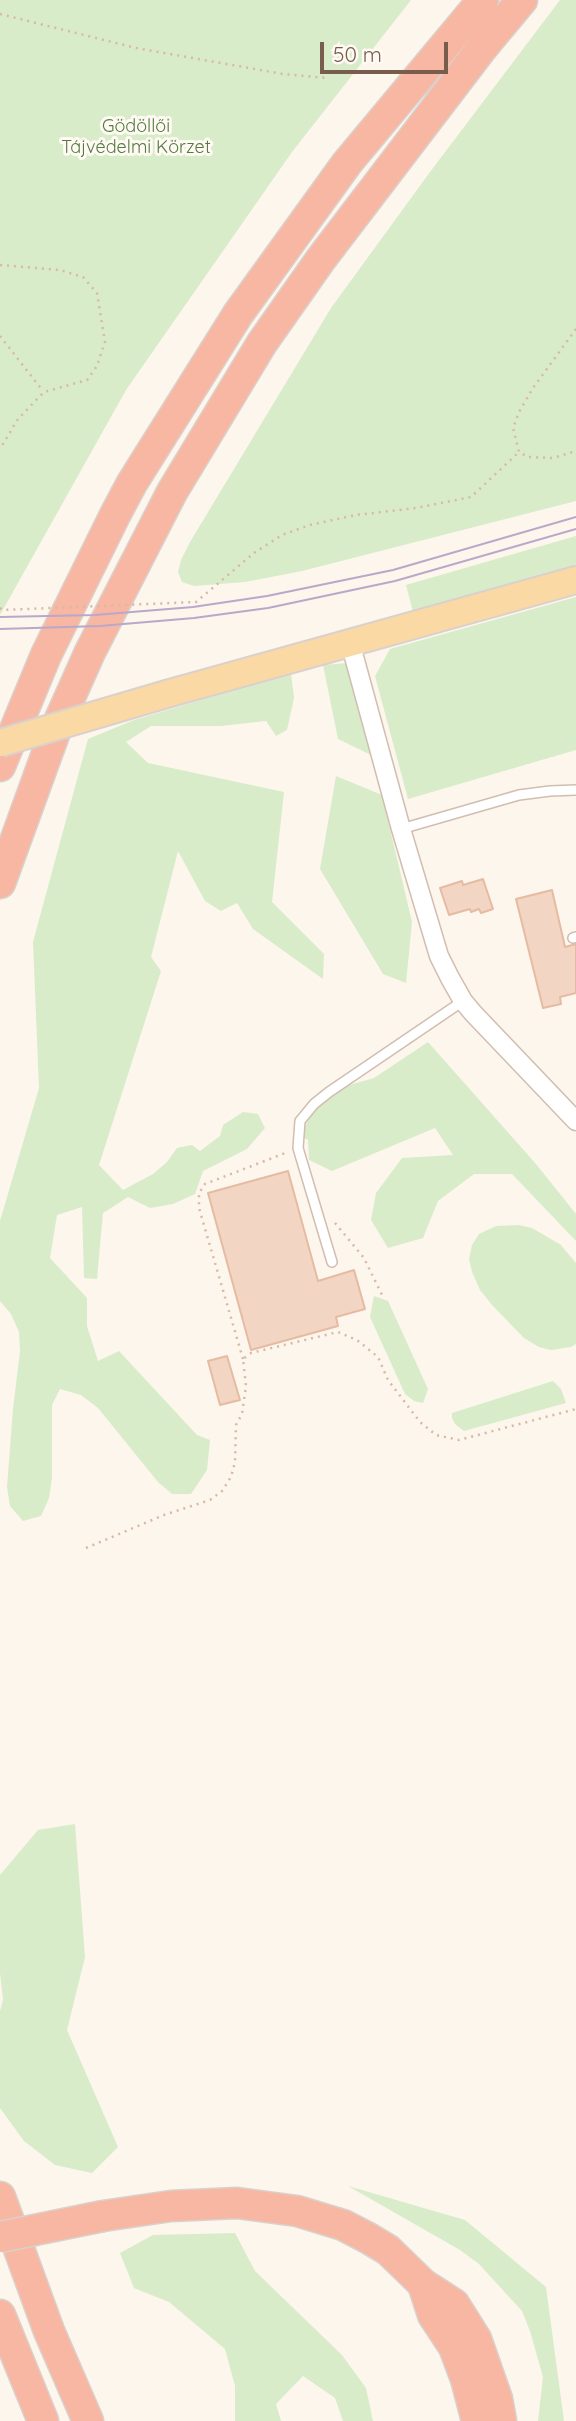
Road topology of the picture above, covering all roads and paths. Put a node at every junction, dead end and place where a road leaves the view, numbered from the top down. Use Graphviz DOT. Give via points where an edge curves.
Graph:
graph roads {
  1 [pos="483,0"];
  2 [pos="522,0"];
  3 [pos="0,15"];
  4 [pos="327,78"];
  5 [pos="0,265"];
  6 [pos="576,329"];
  7 [pos="0,336"];
  8 [pos="44,392"];
  9 [pos="0,449"];
  10 [pos="519,452"];
  11 [pos="576,452"];
  12 [pos="576,580"];
  13 [pos="0,608"];
  14 [pos="349,642"];
  15 [pos="0,743"];
  16 [pos="0,766"];
  17 [pos="576,790"];
  18 [pos="401,830"];
  19 [pos="0,883"];
  20 [pos="463,1001"];
  21 [pos="576,1121"];
  22 [pos="294,1150"];
  23 [pos="316,1209"];
  24 [pos="332,1262"];
  25 [pos="382,1295"];
  26 [pos="243,1359"];
  27 [pos="576,1409"];
  28 [pos="86,1548"];
  29 [pos="0,2197"];
  30 [pos="0,2237"];
  31 [pos="424,2284"];
  32 [pos="0,2315"];
  33 [pos="43,2421"];
  34 [pos="88,2421"];
  35 [pos="477,2421"];
  36 [pos="501,2421"];
  1 -- 16 [label="highway" via="347,163 238,314 132,482 46,655"];
  2 -- 19 [label="highway" via="321,259 262,343 172,492 57,726"];
  3 -- 4 [label="path" via="136,48"];
  5 -- 8 [label="path" via="60,270 83,277 97,293 105,342 97,366 87,380"];
  6 -- 10 [label="path" via="519,412 513,428"];
  7 -- 8 [label="path"];
  8 -- 9 [label="path" via="18,419"];
  10 -- 11 [label="path" via="553,458"];
  10 -- 13 [label="path, bridge" via="471,497 356,515 282,535 196,602"];
  12 -- 14 [label="main road"];
  14 -- 15 [label="main road, bridge"];
  14 -- 18 [label="street"];
  17 -- 18 [label="lane" via="519,795"];
  18 -- 20 [label="street" via="439,956"];
  20 -- 21 [label="street"];
  20 -- 23 [label="lane" via="303,1114 298,1148"];
  22 -- 26 [label="path" via="205,1184 199,1193"];
  23 -- 24 [label="lane"];
  23 -- 25 [label="path" via="340,1227 364,1258"];
  26 -- 27 [label="path" via="251,1353 338,1332 378,1357 388,1380 420,1422 436,1435 459,1440"];
  26 -- 28 [label="path" via="246,1386 236,1425 235,1462 222,1491"];
  29 -- 34 [label="highway" via="48,2331"];
  30 -- 31 [label="highway, bridge" via="145,2209 237,2203 297,2211 343,2225 388,2250"];
  31 -- 35 [label="highway" via="433,2315 454,2347"];
  31 -- 36 [label="highway" via="454,2304 476,2339"];
  32 -- 33 [label="highway"];
}
